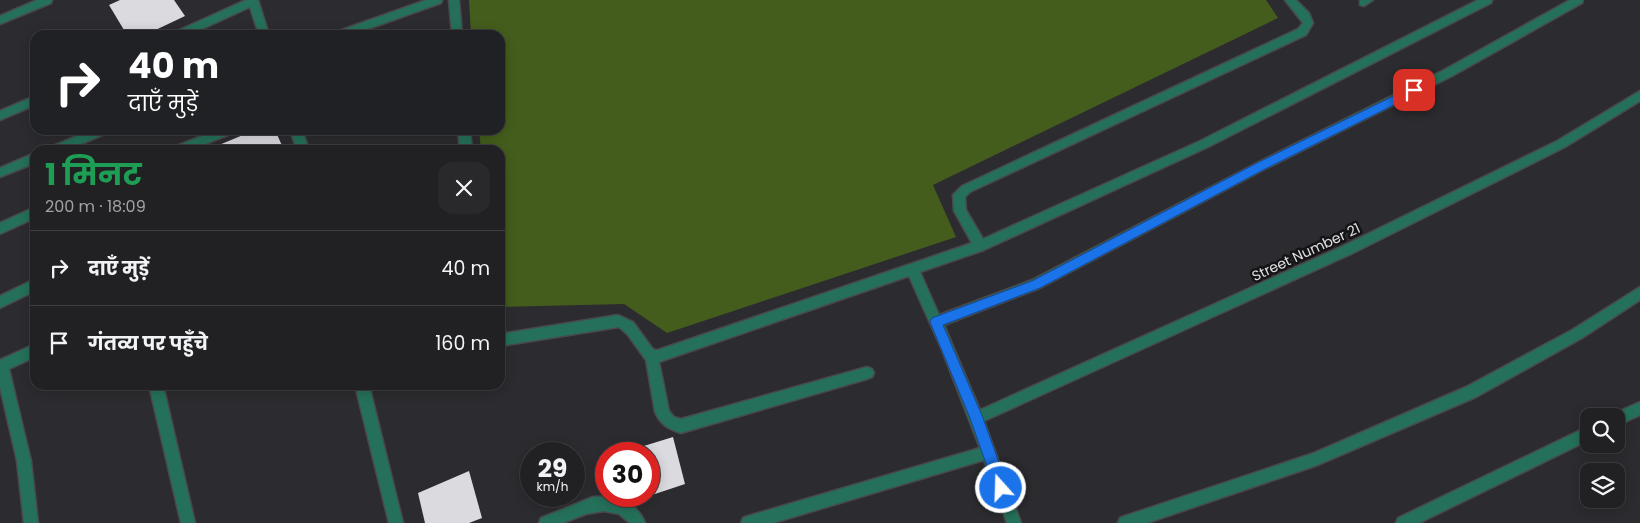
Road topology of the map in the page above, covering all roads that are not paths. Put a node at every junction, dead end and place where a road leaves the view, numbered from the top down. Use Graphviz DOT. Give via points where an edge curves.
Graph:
graph roads {
  1 [pos="46,0"];
  2 [pos="253,0"];
  3 [pos="437,0"];
  4 [pos="454,0"];
  5 [pos="1290,0"];
  6 [pos="1487,0"];
  7 [pos="1578,0"];
  8 [pos="0,20"];
  9 [pos="190,30"];
  10 [pos="262,30"];
  11 [pos="354,30"];
  12 [pos="457,30"];
  13 [pos="1640,96"];
  14 [pos="30,102"];
  15 [pos="0,116"];
  16 [pos="91,135"];
  17 [pos="216,135"];
  18 [pos="67,145"];
  19 [pos="191,145"];
  20 [pos="30,160"];
  21 [pos="1,173"];
  22 [pos="30,214"];
  23 [pos="0,229"];
  24 [pos="980,246"];
  25 [pos="912,269"];
  26 [pos="30,287"];
  27 [pos="1640,293"];
  28 [pos="0,302"];
  29 [pos="936,322"];
  30 [pos="505,339"];
  31 [pos="30,352"];
  32 [pos="652,357"];
  33 [pos="1,367"];
  34 [pos="867,373"];
  35 [pos="157,390"];
  36 [pos="363,390"];
  37 [pos="1640,408"];
  38 [pos="1625,416"];
  39 [pos="976,418"];
  40 [pos="1580,437"];
  41 [pos="988,452"];
  42 [pos="31,523"];
  43 [pos="188,523"];
  44 [pos="396,523"];
  45 [pos="546,523"];
  46 [pos="638,523"];
  47 [pos="748,523"];
  48 [pos="1014,523"];
  49 [pos="1126,523"];
  50 [pos="1403,523"];
  1 -- 8 [label="street"];
  2 -- 9 [label="street"];
  2 -- 10 [label="street"];
  3 -- 11 [label="street"];
  4 -- 12 [label="street"];
  5 -- 24 [label="street" via="1308,23 1302,32 966,189 959,195 960,210"];
  6 -- 24 [label="street" via="1204,144"];
  7 -- 29 [label="street" via="1448,73 1036,284"];
  13 -- 39 [label="street, Street Number 21" via="1561,144 1347,250"];
  14 -- 15 [label="street"];
  16 -- 18 [label="street"];
  17 -- 19 [label="street"];
  20 -- 21 [label="street"];
  22 -- 23 [label="street"];
  24 -- 25 [label="street"];
  25 -- 29 [label="street"];
  25 -- 32 [label="street"];
  26 -- 28 [label="street"];
  27 -- 49 [label="street" via="1577,334 1471,392 1316,459"];
  29 -- 39 [label="street"];
  30 -- 32 [label="street" via="618,321 631,329"];
  31 -- 33 [label="street"];
  32 -- 34 [label="street" via="662,412 665,419 681,426"];
  33 -- 42 [label="street" via="24,461"];
  35 -- 43 [label="street"];
  36 -- 44 [label="street"];
  37 -- 38 [label="street"];
  39 -- 41 [label="street"];
  40 -- 50 [label="street"];
  41 -- 47 [label="street"];
  41 -- 48 [label="street"];
  45 -- 46 [label="street" via="597,503 622,507"];
}
